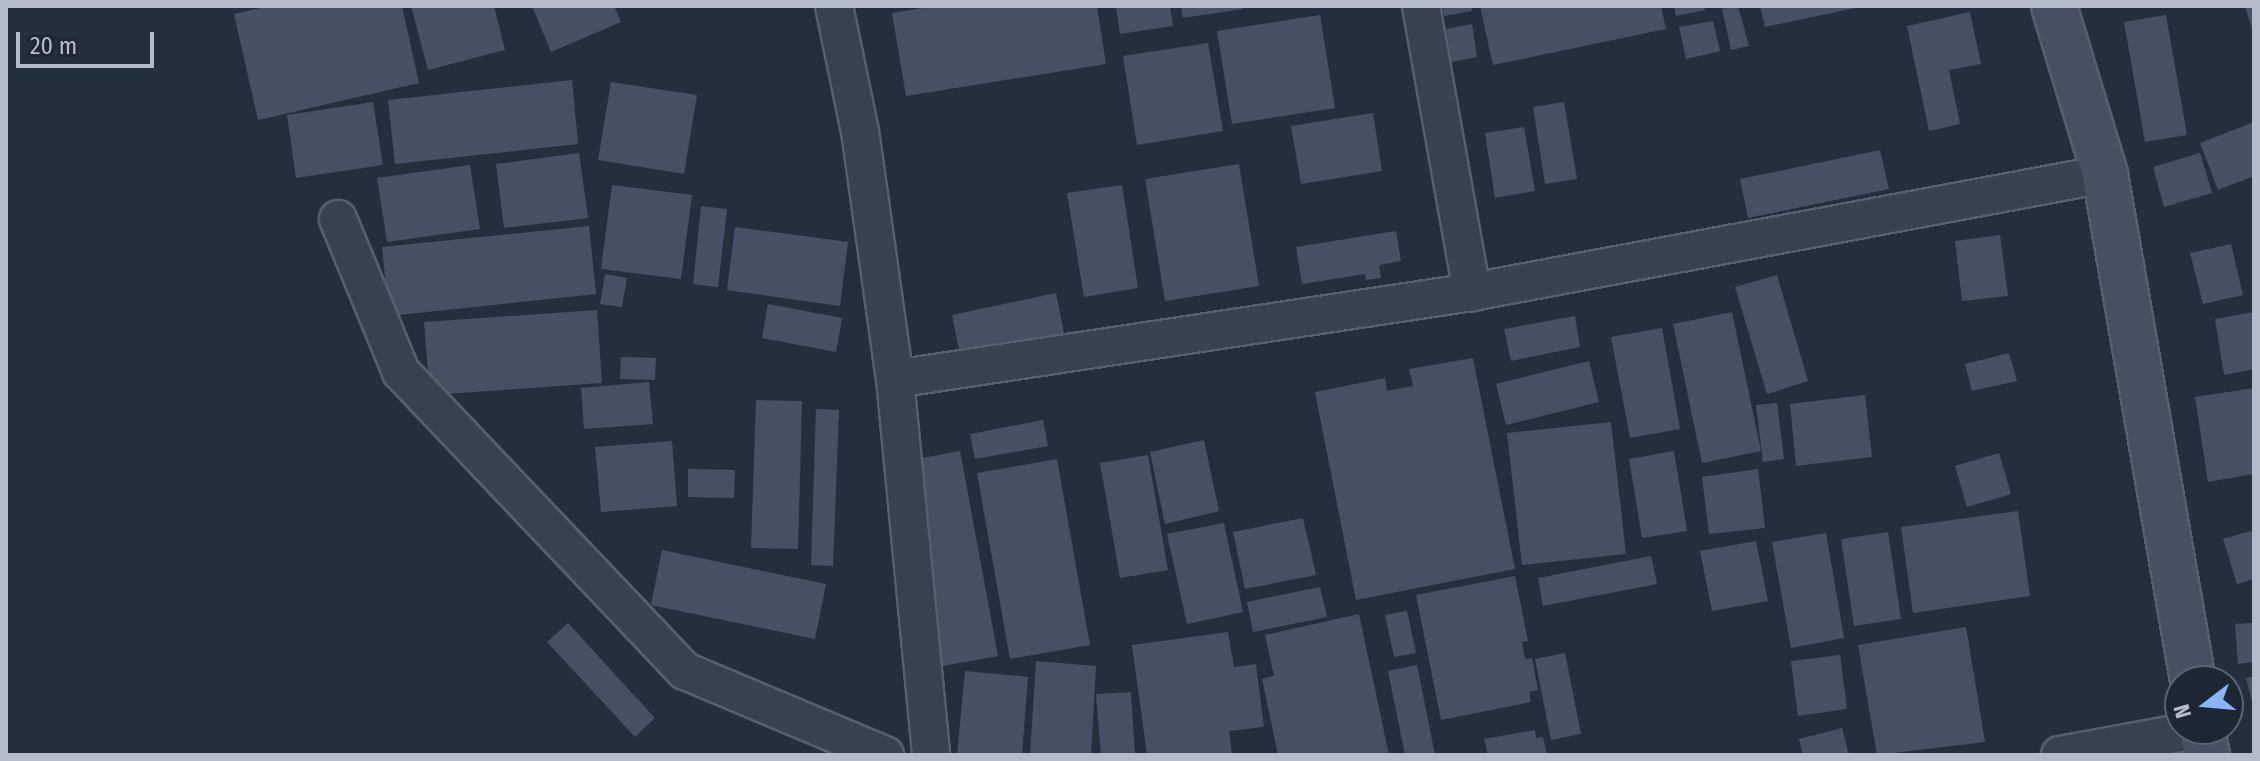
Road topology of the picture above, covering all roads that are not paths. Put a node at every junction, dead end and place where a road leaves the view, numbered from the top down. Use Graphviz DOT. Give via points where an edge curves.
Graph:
graph roads {
  1 [pos="834,6"];
  2 [pos="1421,6"];
  3 [pos="2054,6"];
  4 [pos="2105,174"];
  5 [pos="338,219"];
  6 [pos="1472,292"];
  7 [pos="895,379"];
  8 [pos="2190,665"];
  9 [pos="2164,736"];
  10 [pos="885,755"];
  11 [pos="931,755"];
  12 [pos="2060,755"];
  1 -- 7 [label="street" via="860,131"];
  2 -- 6 [label="street"];
  3 -- 4 [label="street"];
  4 -- 6 [label="street"];
  4 -- 8 [label="street"];
  5 -- 10 [label="street" via="401,372 685,671"];
  6 -- 7 [label="street"];
  7 -- 11 [label="street"];
  9 -- 12 [label="street"];
}
